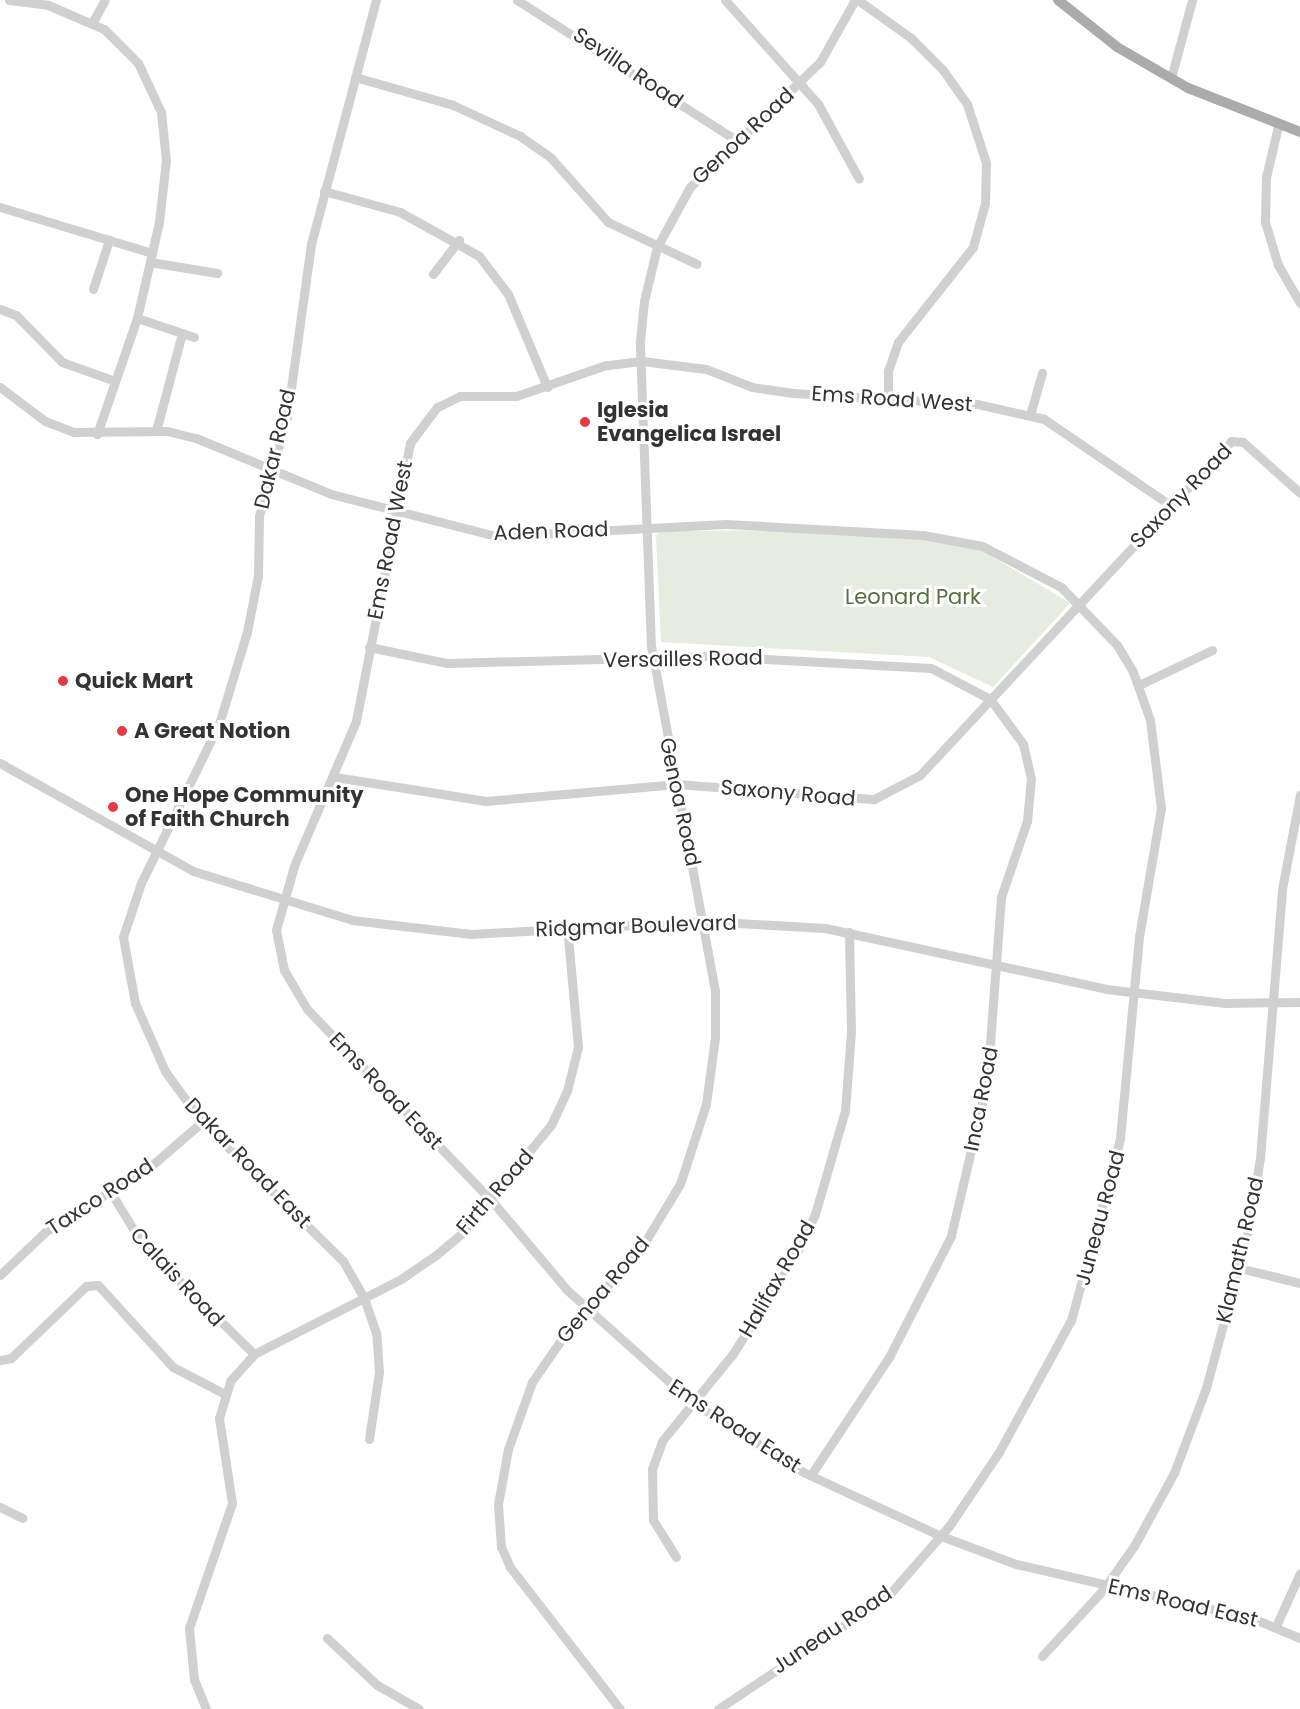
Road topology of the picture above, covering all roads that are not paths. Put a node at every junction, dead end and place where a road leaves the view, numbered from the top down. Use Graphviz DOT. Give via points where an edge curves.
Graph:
graph roads {
  1 [pos="9,0"];
  2 [pos="105,0"];
  3 [pos="376,0"];
  4 [pos="518,0"];
  5 [pos="725,0"];
  6 [pos="857,0"];
  7 [pos="1058,0"];
  8 [pos="1192,0"];
  9 [pos="92,23"];
  10 [pos="356,77"];
  11 [pos="1171,78"];
  12 [pos="801,82"];
  13 [pos="1278,126"];
  14 [pos="1300,132"];
  15 [pos="736,140"];
  16 [pos="859,179"];
  17 [pos="324,191"];
  18 [pos="0,207"];
  19 [pos="109,240"];
  20 [pos="459,240"];
  21 [pos="657,247"];
  22 [pos="151,258"];
  23 [pos="697,264"];
  24 [pos="218,273"];
  25 [pos="433,274"];
  26 [pos="93,289"];
  27 [pos="1300,303"];
  28 [pos="0,309"];
  29 [pos="137,318"];
  30 [pos="182,333"];
  31 [pos="194,337"];
  32 [pos="641,361"];
  33 [pos="1042,373"];
  34 [pos="115,381"];
  35 [pos="0,387"];
  36 [pos="547,387"];
  37 [pos="888,397"];
  38 [pos="1030,415"];
  39 [pos="156,431"];
  40 [pos="97,434"];
  41 [pos="272,466"];
  42 [pos="1300,493"];
  43 [pos="1170,505"];
  44 [pos="395,515"];
  45 [pos="648,528"];
  46 [pos="1079,604"];
  47 [pos="369,647"];
  48 [pos="1212,650"];
  49 [pos="653,658"];
  50 [pos="1139,685"];
  51 [pos="990,699"];
  52 [pos="0,764"];
  53 [pos="335,777"];
  54 [pos="677,784"];
  55 [pos="1300,795"];
  56 [pos="157,851"];
  57 [pos="282,901"];
  58 [pos="703,921"];
  59 [pos="567,925"];
  60 [pos="849,932"];
  61 [pos="996,965"];
  62 [pos="1134,993"];
  63 [pos="1300,1002"];
  64 [pos="1273,1004"];
  65 [pos="202,1122"];
  66 [pos="110,1191"];
  67 [pos="491,1200"];
  68 [pos="1239,1268"];
  69 [pos="0,1275"];
  70 [pos="1300,1283"];
  71 [pos="364,1298"];
  72 [pos="587,1309"];
  73 [pos="254,1354"];
  74 [pos="0,1360"];
  75 [pos="225,1394"];
  76 [pos="692,1402"];
  77 [pos="369,1439"];
  78 [pos="811,1475"];
  79 [pos="0,1507"];
  80 [pos="22,1518"];
  81 [pos="940,1536"];
  82 [pos="676,1557"];
  83 [pos="1300,1573"];
  84 [pos="1107,1585"];
  85 [pos="1276,1626"];
  86 [pos="327,1638"];
  87 [pos="1300,1638"];
  88 [pos="1042,1656"];
  89 [pos="206,1709"];
  90 [pos="419,1709"];
  91 [pos="620,1709"];
  92 [pos="718,1709"];
  1 -- 9 [label="street" via="48,5"];
  2 -- 9 [label="street"];
  3 -- 10 [label="street, Dakar Road"];
  4 -- 15 [label="street, Sevilla Road"];
  5 -- 12 [label="street"];
  6 -- 12 [label="street, Genoa Road" via="837,37"];
  6 -- 37 [label="street" via="911,38 943,70 967,104 986,163 985,203 973,248 898,342"];
  7 -- 11 [label="main road" via="1117,47"];
  8 -- 11 [label="street"];
  9 -- 22 [label="street" via="138,63 161,112 166,159"];
  10 -- 17 [label="street, Dakar Road"];
  10 -- 21 [label="street" via="481,114 520,136 551,158 599,214"];
  11 -- 13 [label="main road"];
  12 -- 15 [label="street, Genoa Road"];
  12 -- 16 [label="street"];
  13 -- 14 [label="main road"];
  13 -- 27 [label="street" via="1266,177 1265,222 1278,265"];
  15 -- 21 [label="street, Genoa Road" via="690,187"];
  17 -- 20 [label="street" via="400,212"];
  17 -- 41 [label="street, Dakar Road" via="311,244 287,417"];
  18 -- 19 [label="street"];
  19 -- 22 [label="street"];
  19 -- 26 [label="street"];
  20 -- 25 [label="street"];
  20 -- 36 [label="street" via="508,294"];
  21 -- 23 [label="street"];
  21 -- 32 [label="street, Genoa Road" via="644,301"];
  22 -- 24 [label="street"];
  22 -- 29 [label="street"];
  28 -- 34 [label="street" via="16,315 62,362"];
  29 -- 30 [label="street"];
  29 -- 34 [label="street"];
  30 -- 31 [label="street"];
  30 -- 39 [label="street"];
  32 -- 36 [label="street, Ems Road West" via="606,365"];
  32 -- 37 [label="street, Ems Road West" via="706,369 752,387 793,393"];
  32 -- 45 [label="street, Genoa Road"];
  33 -- 38 [label="street"];
  34 -- 40 [label="street"];
  35 -- 40 [label="street, Aden Road" via="45,421"];
  36 -- 44 [label="street, Ems Road West" via="516,396 460,396 437,407 410,443"];
  37 -- 38 [label="street, Ems Road West" via="977,404"];
  38 -- 43 [label="street, Ems Road West" via="1068,431"];
  39 -- 40 [label="street, Aden Road"];
  39 -- 41 [label="street, Aden Road" via="212,442"];
  41 -- 44 [label="street, Aden Road" via="331,494"];
  41 -- 56 [label="street, Dakar Road" via="259,516 255,598 219,724"];
  42 -- 43 [label="street, Saxony Road" via="1235,441"];
  43 -- 46 [label="street, Saxony Road"];
  44 -- 45 [label="street, Aden Road" via="496,536"];
  44 -- 47 [label="street, Ems Road West"];
  45 -- 46 [label="street, Aden Road" via="726,524 923,535 1007,555 1045,575"];
  45 -- 49 [label="street, Genoa Road"];
  46 -- 50 [label="street, Juneau Road" via="1117,645"];
  46 -- 51 [label="street, Saxony Road"];
  47 -- 49 [label="street, Versailles Road" via="447,663"];
  47 -- 53 [label="street, Ems Road West" via="356,721"];
  48 -- 50 [label="street"];
  49 -- 51 [label="street, Versailles Road" via="795,658 931,668"];
  49 -- 54 [label="street, Genoa Road"];
  50 -- 62 [label="street, Juneau Road" via="1162,794"];
  51 -- 54 [label="street, Saxony Road" via="908,786 874,799"];
  51 -- 61 [label="street, Inca Road" via="1023,744 1031,778 1028,821 1001,897"];
  52 -- 56 [label="street, Ridgmar Boulevard"];
  53 -- 54 [label="street, Saxony Road" via="486,801"];
  53 -- 57 [label="street, Ems Road West"];
  54 -- 58 [label="street, Genoa Road"];
  55 -- 64 [label="street, Klamath Road" via="1285,856"];
  56 -- 57 [label="street, Ridgmar Boulevard" via="199,874"];
  56 -- 65 [label="street, Dakar Road East" via="126,922 128,980 156,1054"];
  57 -- 59 [label="street, Ridgmar Boulevard" via="352,920 444,933"];
  57 -- 67 [label="street, Ems Road East" via="276,930 280,954 307,1009"];
  58 -- 59 [label="street, Ridgmar Boulevard"];
  58 -- 60 [label="street, Ridgmar Boulevard"];
  58 -- 72 [label="street, Genoa Road" via="716,1020 704,1113 680,1184 662,1218"];
  59 -- 67 [label="street, Firth Road" via="580,1023 573,1069 551,1125"];
  60 -- 61 [label="street, Ridgmar Boulevard"];
  60 -- 76 [label="street, Halifax Road" via="849,1076 827,1177 796,1255 732,1355"];
  61 -- 62 [label="street, Ridgmar Boulevard"];
  61 -- 78 [label="street, Inca Road" via="987,1082 951,1236 889,1357"];
  62 -- 64 [label="street, Ridgmar Boulevard"];
  62 -- 81 [label="street, Juneau Road" via="1120,1139 1071,1320 999,1452"];
  63 -- 64 [label="street, Ridgmar Boulevard"];
  64 -- 68 [label="street, Klamath Road" via="1260,1158"];
  65 -- 66 [label="street, Taxco Road"];
  65 -- 71 [label="street, Dakar Road East" via="320,1237"];
  66 -- 69 [label="street, Taxco Road" via="45,1232"];
  66 -- 73 [label="street, Calais Road" via="143,1245"];
  67 -- 71 [label="street, Firth Road" via="436,1255"];
  67 -- 72 [label="street, Ems Road East"];
  68 -- 70 [label="street"];
  68 -- 84 [label="street, Klamath Road" via="1206,1388 1174,1473"];
  71 -- 73 [label="street, Firth Road"];
  71 -- 77 [label="street, Dakar Road East" via="376,1333 379,1372"];
  72 -- 76 [label="street, Ems Road East"];
  72 -- 91 [label="street, Genoa Road" via="524,1397 501,1480 501,1547 537,1608"];
  73 -- 75 [label="street"];
  74 -- 75 [label="street" via="10,1358 86,1286 98,1285 173,1367"];
  75 -- 89 [label="street" via="219,1418 232,1503 189,1628 194,1680"];
  76 -- 78 [label="street, Ems Road East"];
  76 -- 82 [label="street, Halifax Road" via="662,1441 649,1486 653,1520"];
  78 -- 81 [label="street, Ems Road East"];
  79 -- 80 [label="street"];
  81 -- 84 [label="street, Ems Road East" via="1016,1564"];
  81 -- 92 [label="street, Juneau Road" via="888,1596"];
  83 -- 85 [label="street"];
  84 -- 85 [label="street, Ems Road East"];
  84 -- 88 [label="street, Klamath Road"];
  85 -- 87 [label="street, Ems Road East"];
  86 -- 90 [label="street" via="377,1684"];
}
